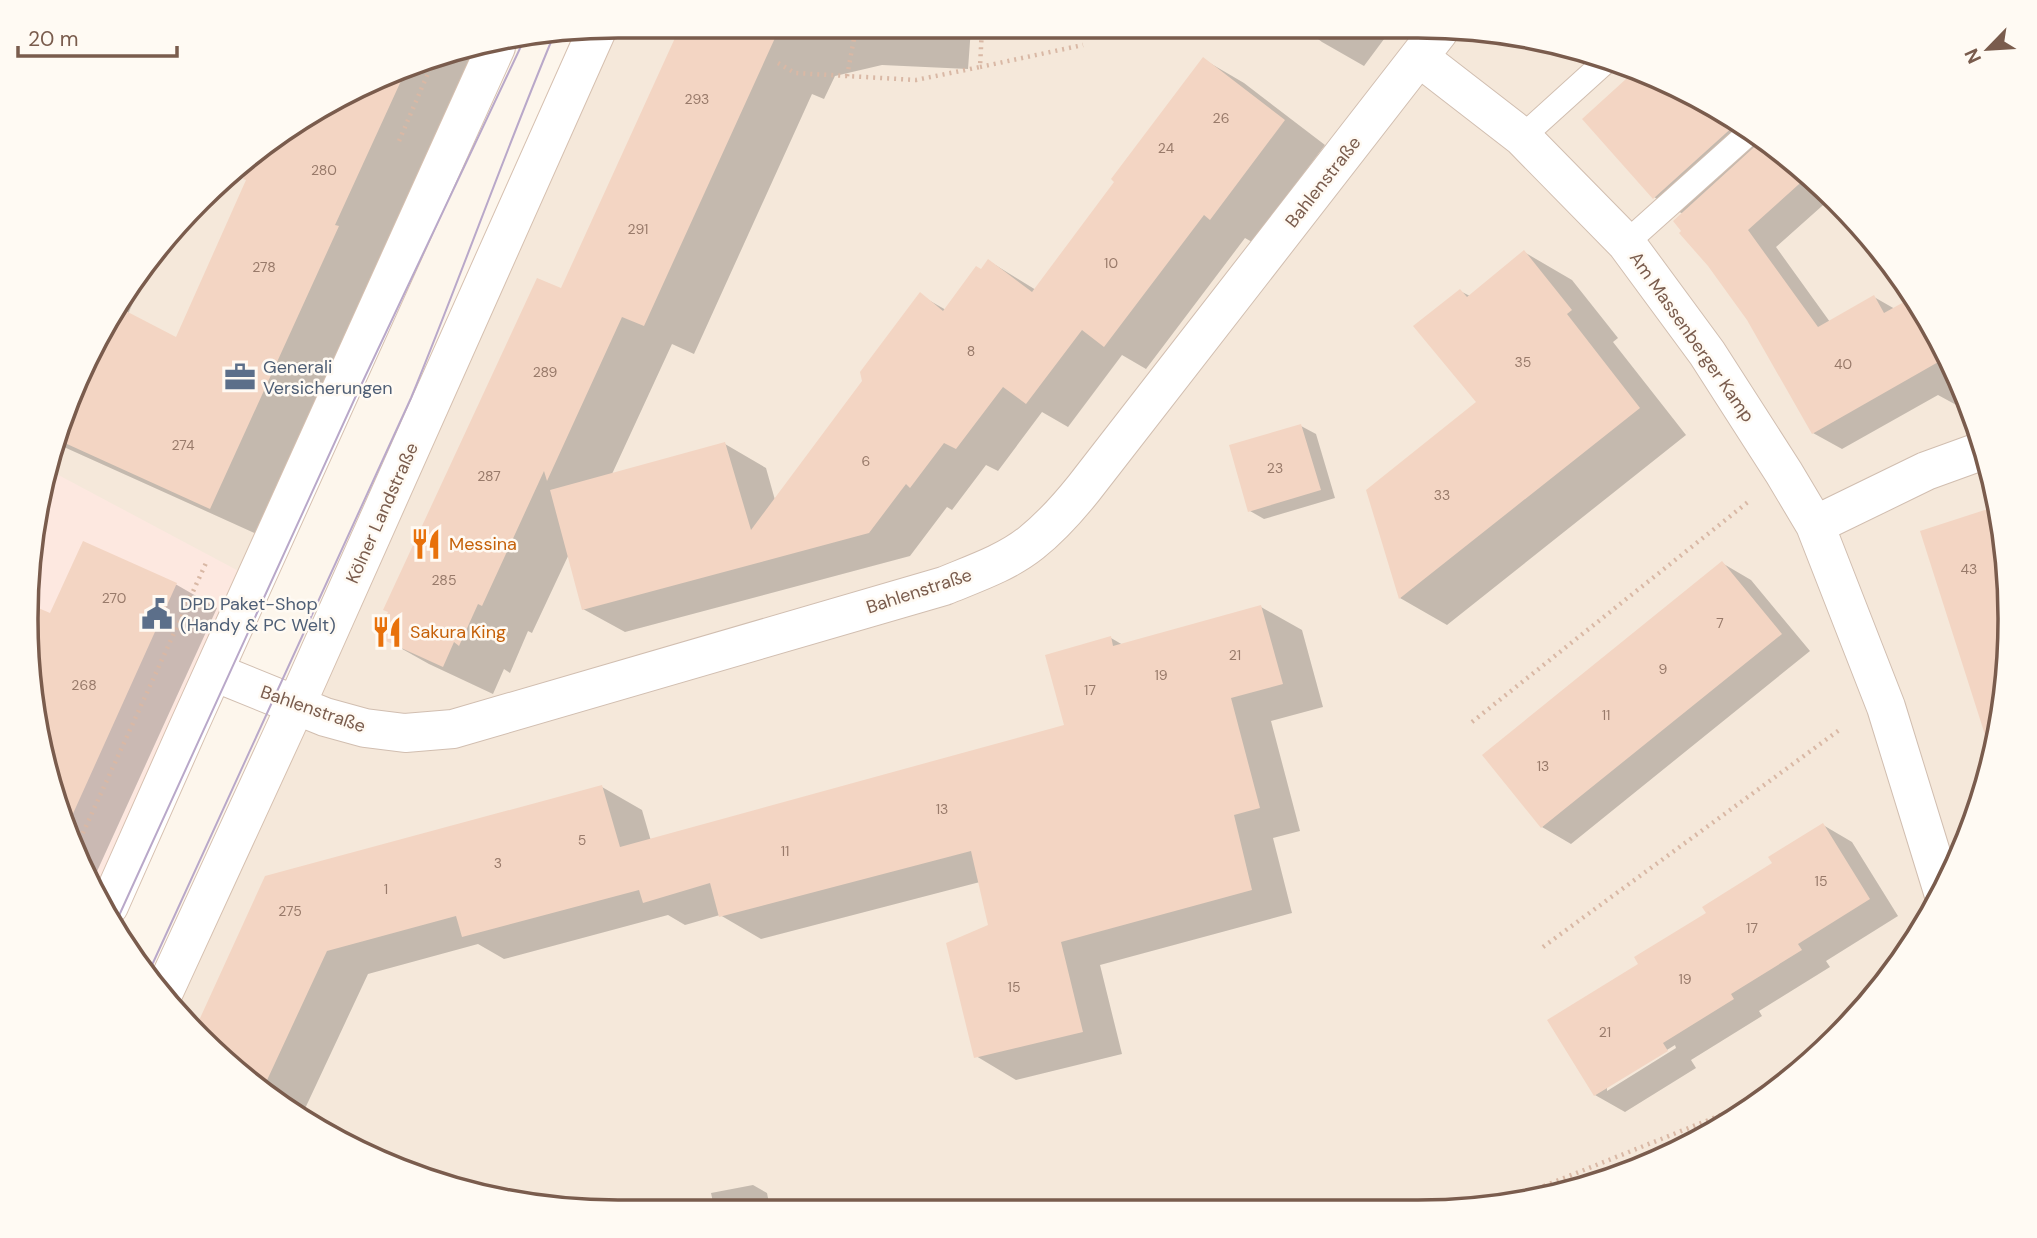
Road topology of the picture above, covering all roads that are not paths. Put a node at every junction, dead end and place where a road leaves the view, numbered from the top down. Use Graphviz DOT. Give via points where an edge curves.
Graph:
graph roads {
  1 [pos="593,39"];
  2 [pos="1429,44"];
  3 [pos="493,53"];
  4 [pos="1599,67"];
  5 [pos="1522,137"];
  6 [pos="1743,138"];
  7 [pos="1626,243"];
  8 [pos="1974,453"];
  9 [pos="1815,525"];
  10 [pos="214,672"];
  11 [pos="296,705"];
  12 [pos="1938,877"];
  13 [pos="111,901"];
  14 [pos="168,984"];
  1 -- 11 [label="street, Kölner Landstraße"];
  2 -- 5 [label="street, Am Massenberger Kamp"];
  2 -- 11 [label="street, Bahlenstraße" via="1084,488 1030,544 944,586 453,729 405,733 365,729"];
  3 -- 10 [label="street"];
  4 -- 5 [label="lane"];
  5 -- 7 [label="street, Am Massenberger Kamp"];
  6 -- 7 [label="lane"];
  7 -- 9 [label="street, Am Massenberger Kamp" via="1707,353"];
  8 -- 9 [label="street" via="1926,471"];
  9 -- 12 [label="street, Am Massenberger Kamp" via="1886,707"];
  10 -- 11 [label="street, Bahlenstraße"];
  10 -- 13 [label="street"];
  11 -- 14 [label="street, Kölner Landstraße"];
}
